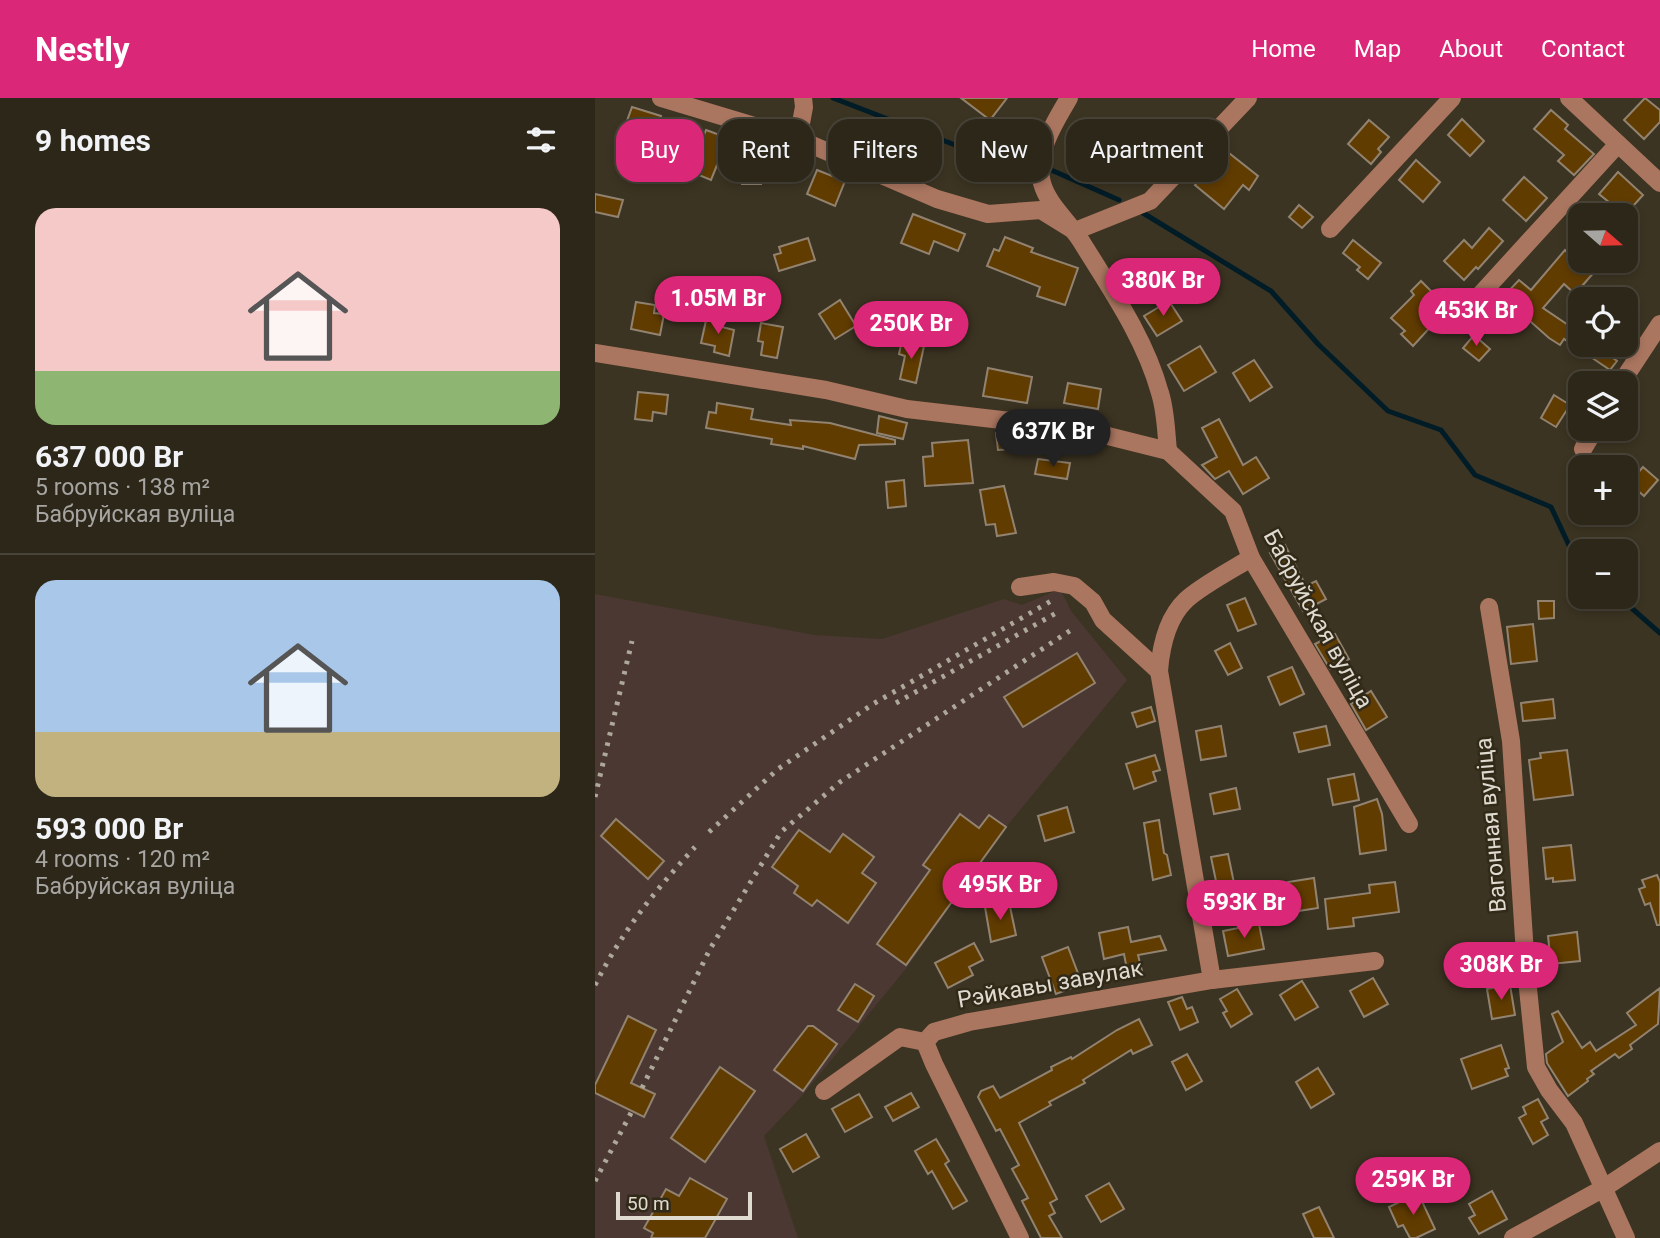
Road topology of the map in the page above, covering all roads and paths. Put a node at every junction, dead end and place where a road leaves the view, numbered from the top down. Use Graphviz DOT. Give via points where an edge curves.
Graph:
graph roads {
  1 [pos="661,98"];
  2 [pos="803,98"];
  3 [pos="1069,98"];
  4 [pos="1248,98"];
  5 [pos="1452,98"];
  6 [pos="1569,98"];
  7 [pos="731,119"];
  8 [pos="802,119"];
  9 [pos="1618,144"];
  10 [pos="814,146"];
  11 [pos="1660,183"];
  12 [pos="1330,229"];
  13 [pos="1075,231"];
  14 [pos="1480,295"];
  15 [pos="1660,324"];
  16 [pos="595,353"];
  17 [pos="1629,371"];
  18 [pos="1588,441"];
  19 [pos="1583,449"];
  20 [pos="1168,451"];
  21 [pos="1251,558"];
  22 [pos="1020,587"];
  23 [pos="1489,607"];
  24 [pos="1159,671"];
  25 [pos="1409,824"];
  26 [pos="1375,961"];
  27 [pos="1212,980"];
  28 [pos="925,1042"];
  29 [pos="824,1091"];
  30 [pos="1660,1151"];
  31 [pos="1604,1188"];
  32 [pos="1020,1238"];
  33 [pos="1513,1238"];
  34 [pos="1626,1238"];
  1 -- 7 [label="street"];
  2 -- 8 [label="street"];
  3 -- 13 [label="street" via="1041,154 1042,182 1051,202"];
  4 -- 13 [label="street" via="1150,201"];
  5 -- 12 [label="street"];
  6 -- 9 [label="street"];
  9 -- 11 [label="street"];
  9 -- 14 [label="street"];
  10 -- 13 [label="street" via="937,199 988,214 1041,210"];
  13 -- 20 [label="street" via="1122,307 1160,390"];
  15 -- 17 [label="street"];
  16 -- 20 [label="street, Бабруйская вуліца" via="826,390 907,409 1080,429"];
  18 -- 19 [label="street"];
  20 -- 21 [label="street, Бабруйская вуліца" via="1233,511"];
  21 -- 24 [label="street" via="1186,600 1161,645"];
  21 -- 25 [label="street, Бабруйская вуліца"];
  22 -- 24 [label="street" via="1053,582 1075,586 1093,602 1103,620"];
  23 -- 31 [label="street, Вагонная вуліца" via="1511,741 1536,1067 1574,1124"];
  24 -- 27 [label="street"];
  26 -- 27 [label="street"];
  27 -- 28 [label="street, Рэйкавы завулак" via="969,1022 934,1032"];
  28 -- 29 [label="street" via="900,1037"];
  28 -- 32 [label="street"];
  30 -- 31 [label="street"];
  31 -- 33 [label="street"];
  31 -- 34 [label="street, Вагонная вуліца"];
}
